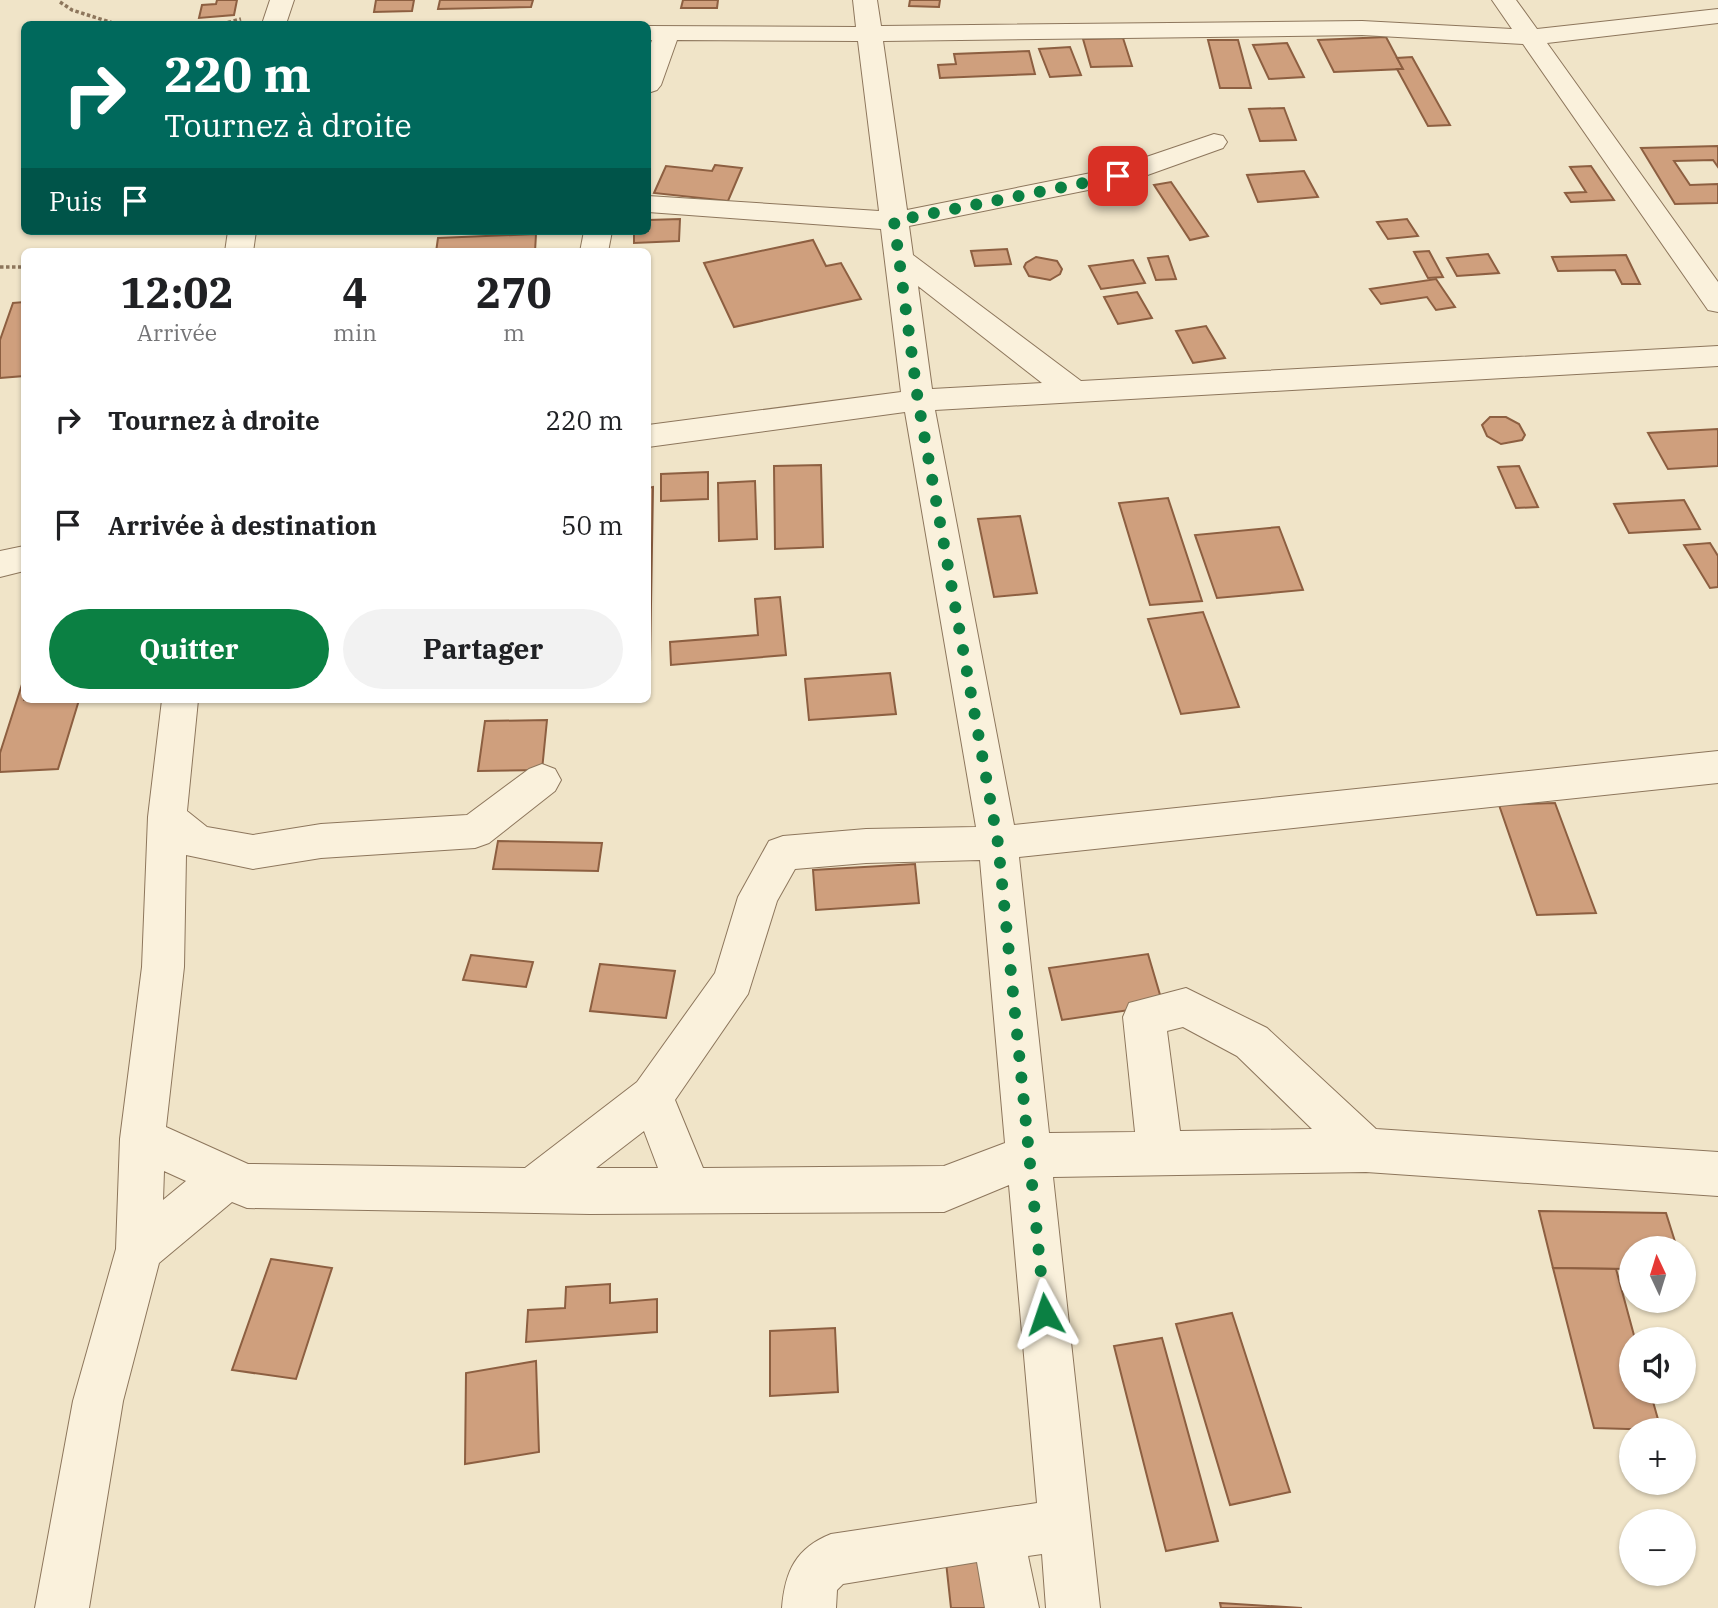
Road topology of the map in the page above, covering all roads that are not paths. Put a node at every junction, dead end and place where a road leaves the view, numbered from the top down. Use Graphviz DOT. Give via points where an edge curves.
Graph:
graph roads {
  1 [pos="282,0"];
  2 [pos="1504,0"];
  3 [pos="1718,16"];
  4 [pos="866,17"];
  5 [pos="275,21"];
  6 [pos="657,33"];
  7 [pos="1531,37"];
  8 [pos="651,68"];
  9 [pos="1214,142"];
  10 [pos="651,204"];
  11 [pos="894,221"];
  12 [pos="899,258"];
  13 [pos="1718,303"];
  14 [pos="1718,356"];
  15 [pos="1075,392"];
  16 [pos="918,401"];
  17 [pos="651,436"];
  18 [pos="21,560"];
  19 [pos="0,564"];
  20 [pos="180,703"];
  21 [pos="1718,766"];
  22 [pos="542,780"];
  23 [pos="167,817"];
  24 [pos="998,843"];
  25 [pos="652,1097"];
  26 [pos="142,1139"];
  27 [pos="1366,1150"];
  28 [pos="1160,1153"];
  29 [pos="1029,1156"];
  30 [pos="1718,1174"];
  31 [pos="227,1177"];
  32 [pos="533,1190"];
  33 [pos="690,1190"];
  34 [pos="139,1248"];
  35 [pos="1065,1526"];
  36 [pos="998,1533"];
  37 [pos="62,1608"];
  38 [pos="809,1608"];
  39 [pos="1012,1608"];
  40 [pos="1073,1608"];
  1 -- 5 [label="street"];
  2 -- 7 [label="street"];
  3 -- 7 [label="street"];
  4 -- 6 [label="street"];
  4 -- 7 [label="street" via="1362,28"];
  4 -- 11 [label="street"];
  6 -- 8 [label="street"];
  7 -- 13 [label="street"];
  9 -- 11 [label="street" via="1118,176"];
  10 -- 11 [label="street"];
  11 -- 12 [label="street"];
  12 -- 15 [label="street"];
  12 -- 16 [label="street"];
  14 -- 15 [label="street"];
  15 -- 16 [label="street"];
  16 -- 17 [label="street"];
  16 -- 24 [label="street"];
  18 -- 19 [label="street"];
  20 -- 23 [label="street"];
  21 -- 24 [label="street"];
  22 -- 23 [label="street" via="475,831 321,841 253,852 197,842"];
  23 -- 26 [label="street" via="163,967"];
  24 -- 25 [label="street" via="783,853 758,897 733,981"];
  24 -- 29 [label="street"];
  25 -- 32 [label="street"];
  25 -- 33 [label="street"];
  26 -- 31 [label="street"];
  26 -- 34 [label="street"];
  27 -- 28 [label="street"];
  27 -- 28 [label="street" via="1252,1042 1186,1007 1144,1017"];
  27 -- 30 [label="street"];
  28 -- 29 [label="street"];
  29 -- 33 [label="street" via="944,1189"];
  29 -- 35 [label="street"];
  31 -- 32 [label="street" via="247,1186"];
  31 -- 34 [label="street"];
  32 -- 33 [label="street"];
  34 -- 37 [label="street" via="98,1401"];
  35 -- 36 [label="street"];
  35 -- 40 [label="street"];
  36 -- 38 [label="street" via="831,1560 818,1569 810,1584"];
  36 -- 39 [label="street"];
}
